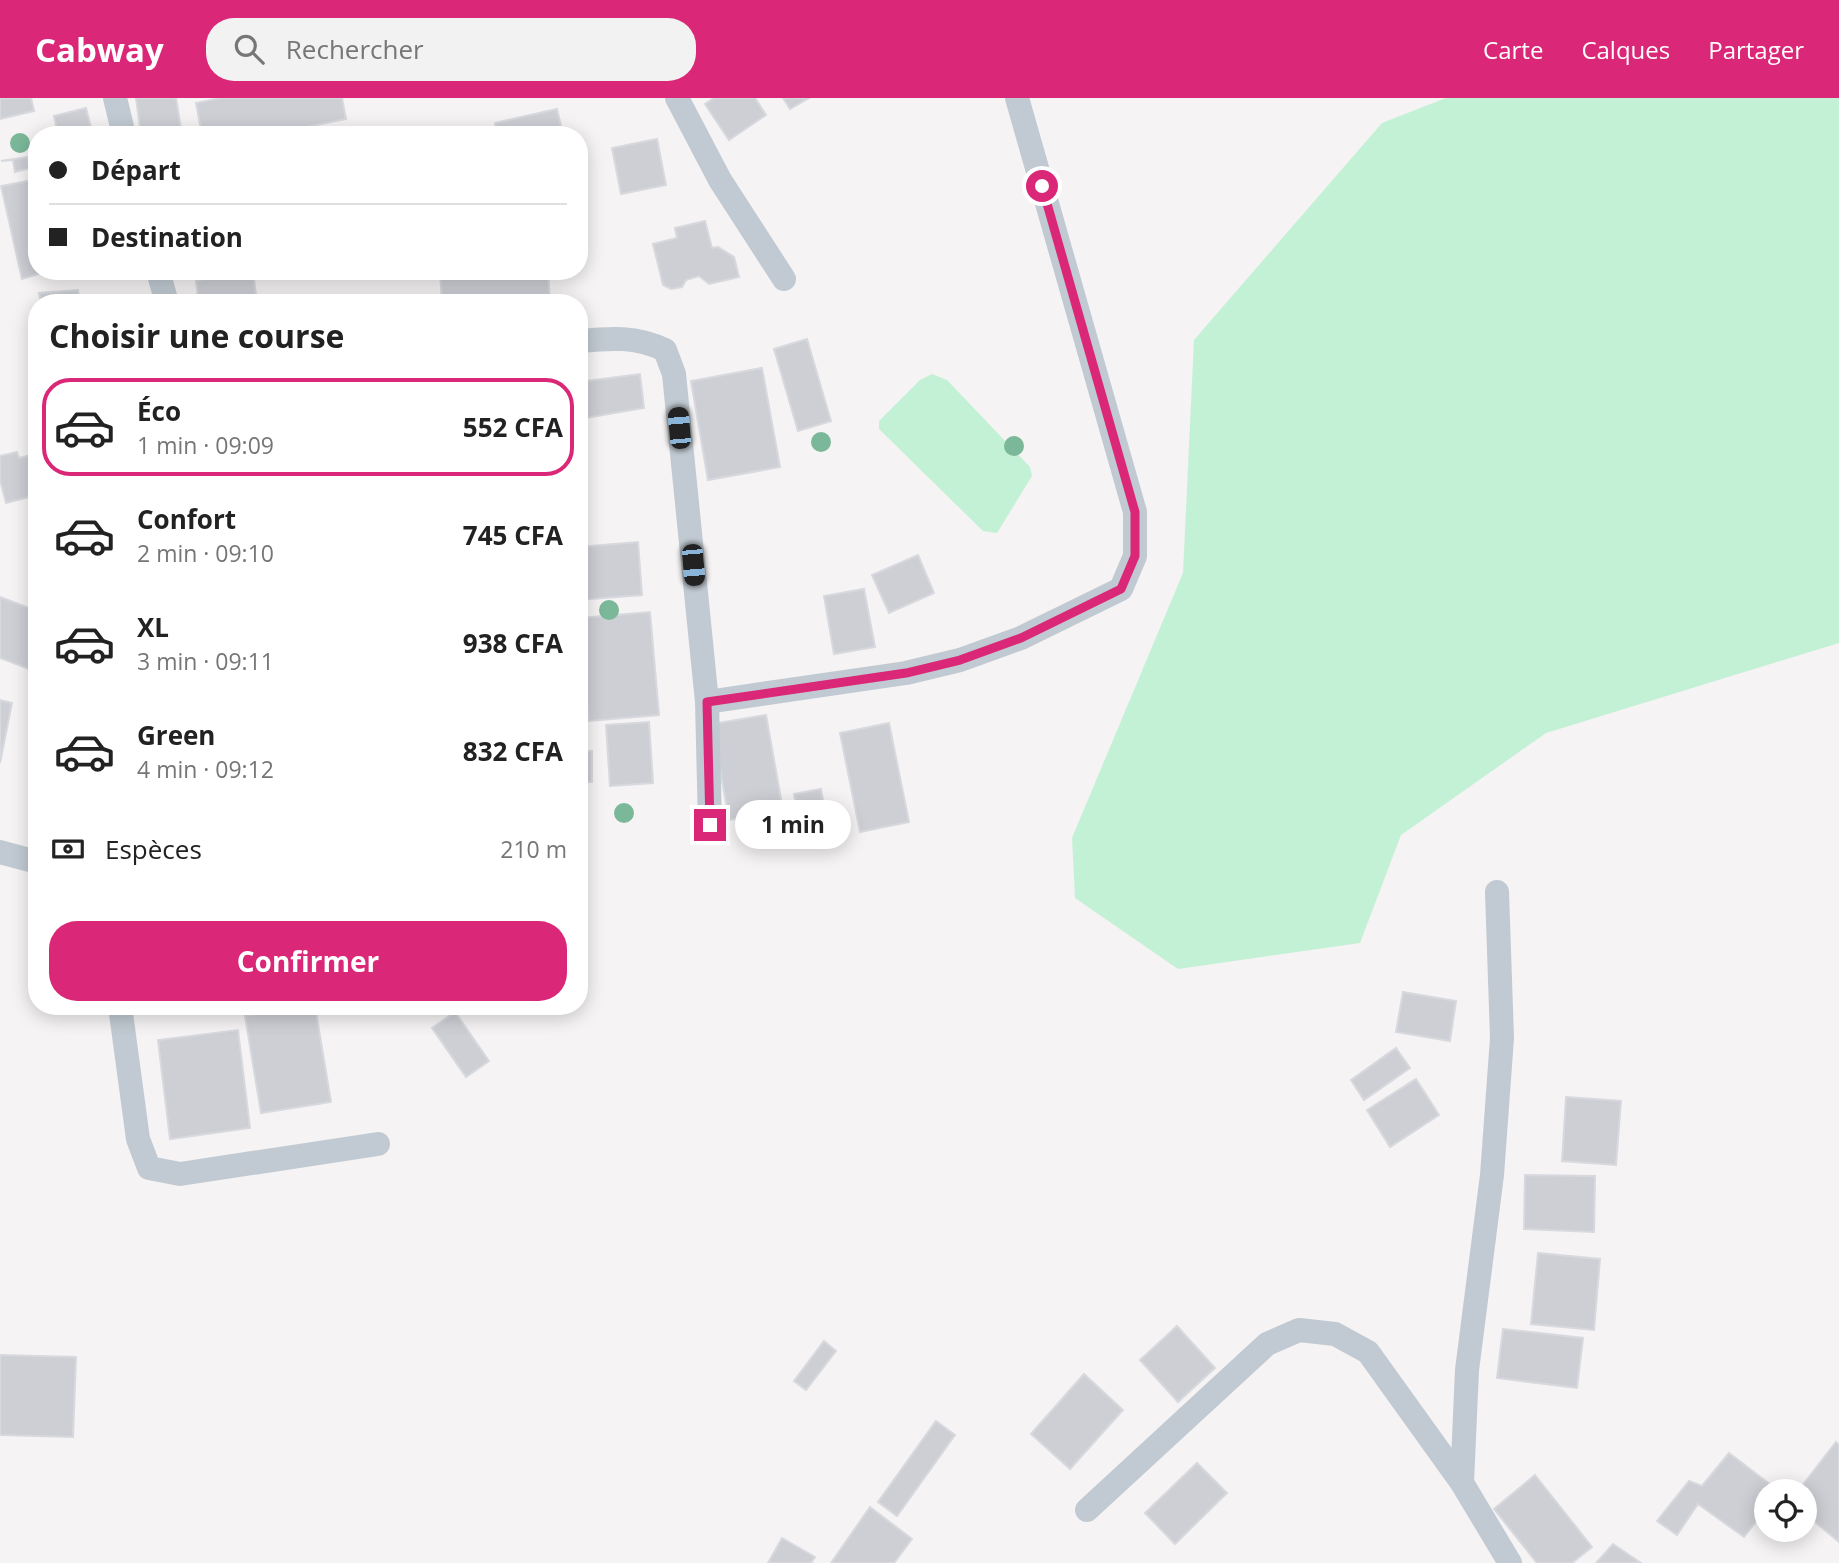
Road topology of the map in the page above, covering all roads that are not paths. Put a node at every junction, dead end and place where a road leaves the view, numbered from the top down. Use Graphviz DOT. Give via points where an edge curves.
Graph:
graph roads {
  1 [pos="114,98"];
  2 [pos="677,98"];
  3 [pos="1017,98"];
  4 [pos="122,126"];
  5 [pos="784,279"];
  6 [pos="588,340"];
  7 [pos="707,702"];
  8 [pos="710,825"];
  9 [pos="0,852"];
  10 [pos="28,860"];
  11 [pos="1497,892"];
  12 [pos="121,1015"];
  13 [pos="379,1144"];
  14 [pos="1462,1483"];
  15 [pos="1087,1510"];
  16 [pos="1510,1563"];
  1 -- 4 [label="street"];
  2 -- 5 [label="street" via="720,180"];
  3 -- 7 [label="street" via="1135,512 1135,556 1121,589 1021,638 960,660 906,673"];
  6 -- 7 [label="street" via="645,340 665,350 674,373"];
  7 -- 8 [label="street"];
  9 -- 10 [label="street"];
  11 -- 14 [label="street" via="1502,1038 1492,1175 1467,1370"];
  12 -- 13 [label="street" via="138,1139 149,1168 180,1174"];
  14 -- 15 [label="street" via="1368,1352 1335,1334 1299,1330 1267,1344"];
  14 -- 16 [label="street"];
}
